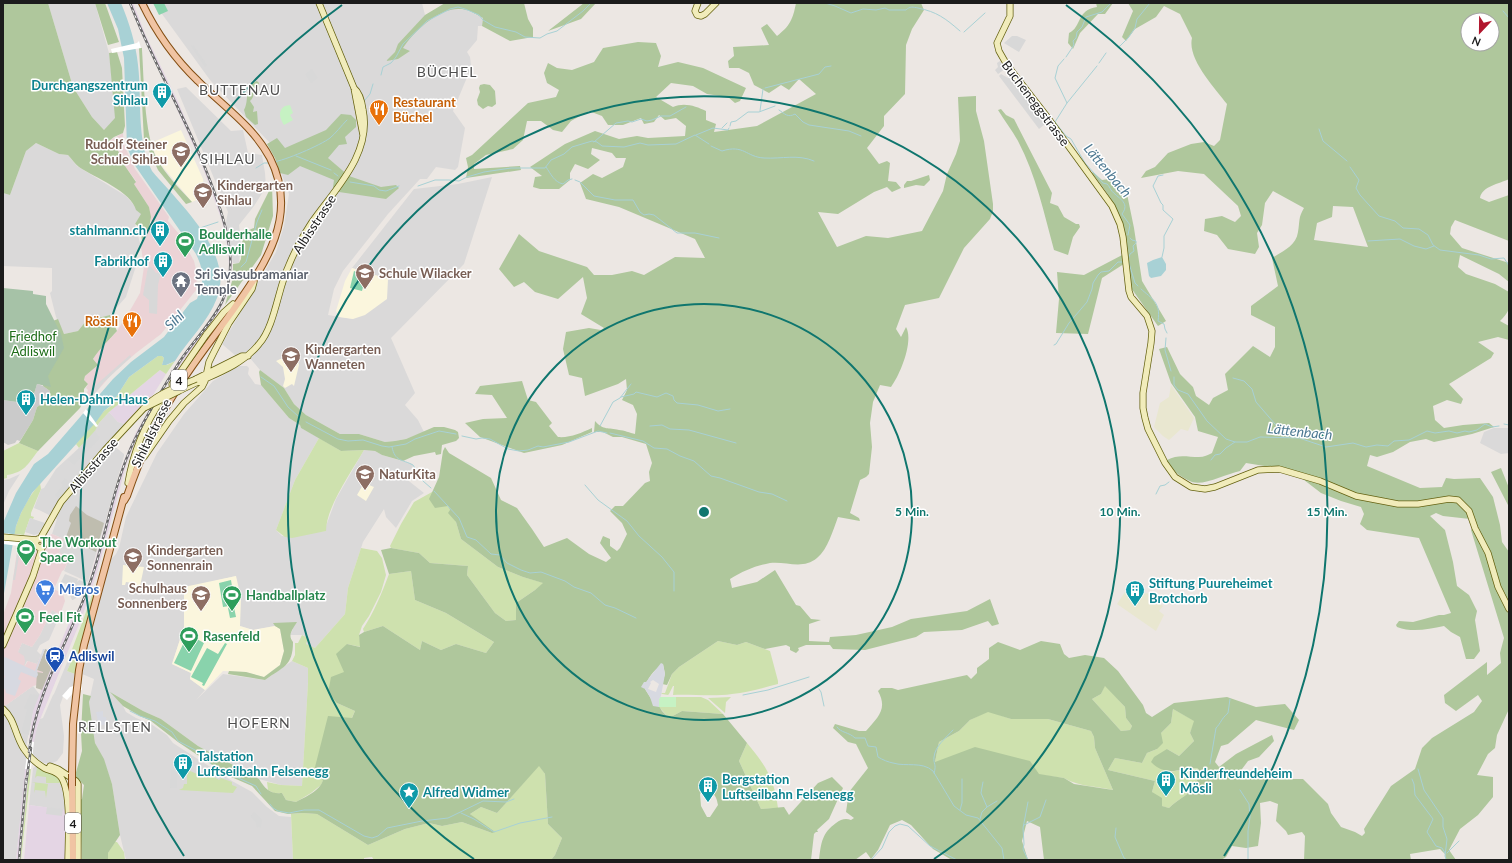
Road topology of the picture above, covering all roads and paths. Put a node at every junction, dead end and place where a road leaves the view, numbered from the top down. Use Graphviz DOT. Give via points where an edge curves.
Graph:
graph roads {
  1 [pos="142,3"];
  2 [pos="319,3"];
  3 [pos="698,3"];
  4 [pos="716,3"];
  5 [pos="1010,3"];
  6 [pos="258,272"];
  7 [pos="255,280"];
  8 [pos="233,304"];
  9 [pos="206,376"];
  10 [pos="173,390"];
  11 [pos="181,390"];
  12 [pos="167,392"];
  13 [pos="160,401"];
  14 [pos="147,407"];
  15 [pos="154,412"];
  16 [pos="137,467"];
  17 [pos="128,483"];
  18 [pos="124,501"];
  19 [pos="3,538"];
  20 [pos="40,543"];
  21 [pos="1509,609"];
  22 [pos="3,645"];
  23 [pos="3,709"];
  24 [pos="57,771"];
  25 [pos="73,780"];
  26 [pos="65,784"];
  27 [pos="68,860"];
  28 [pos="73,860"];
  29 [pos="78,860"];
  1 -- 6 [label="main road, Sihltalstrasse / 4" via="183,65 251,131 265,149 275,171 280,193 279,226 273,246"];
  2 -- 9 [label="main road, Albisstrasse" via="359,95 365,129 360,149 352,167 311,224 288,266 267,334 239,363"];
  3 -- 4 [label="main road" via="695,11 701,16"];
  5 -- 21 [label="main road, Bucheneggstrasse" via="1010,16 998,43 999,51 1107,197 1116,213 1123,237 1128,291 1147,316 1152,331 1143,393 1144,416 1148,429 1172,473 1188,485 1203,489 1215,487 1258,470 1279,469 1320,481 1356,496 1398,504 1418,504 1449,498 1458,500 1470,511 1475,528 1488,553 1498,587"];
  6 -- 7 [label="main road, Sihltalstrasse / 4"];
  6 -- 8 [label="main road, Sihltalstrasse / 4"];
  7 -- 9 [label="main road" via="252,289 220,339 209,362"];
  7 -- 16 [label="main road, Sihltalstrasse / 4" via="178,388 155,426"];
  8 -- 10 [label="main road, bridge" via="206,335 174,380"];
  8 -- 17 [label="main road, Sihltalstrasse / 4" via="163,405 147,435"];
  9 -- 10 [label="main road, Albisstrasse, bridge" via="196,378"];
  9 -- 11 [label="main road, Albisstrasse"];
  9 -- 16 [label="main road" via="202,387 184,403 159,433"];
  10 -- 11 [label="main road, bridge"];
  10 -- 12 [label="main road, Albisstrasse, bridge"];
  11 -- 13 [label="main road, Albisstrasse, bridge"];
  12 -- 13 [label="main road, bridge"];
  12 -- 14 [label="main road, Albisstrasse, bridge" via="149,402"];
  13 -- 14 [label="main road, Albisstrasse, bridge"];
  13 -- 15 [label="main road"];
  14 -- 15 [label="main road"];
  14 -- 20 [label="main road, Albisstrasse" via="127,426 61,502"];
  15 -- 17 [label="main road" via="138,444"];
  16 -- 18 [label="main road, Sihltalstrasse / 4"];
  17 -- 18 [label="main road, Sihltalstrasse / 4"];
  18 -- 25 [label="main road, Sihltalstrasse / 4" via="79,670 73,718"];
  19 -- 20 [label="main road"];
  20 -- 22 [label="main road, Albisstrasse" via="33,576"];
  23 -- 24 [label="main road" via="11,718 22,746 32,758 39,764"];
  24 -- 25 [label="main road"];
  24 -- 26 [label="main road"];
  25 -- 26 [label="main road"];
  25 -- 28 [label="main road, Sihltalstrasse / 4"];
  25 -- 29 [label="main road" via="78,786"];
  26 -- 27 [label="main road"];
}
